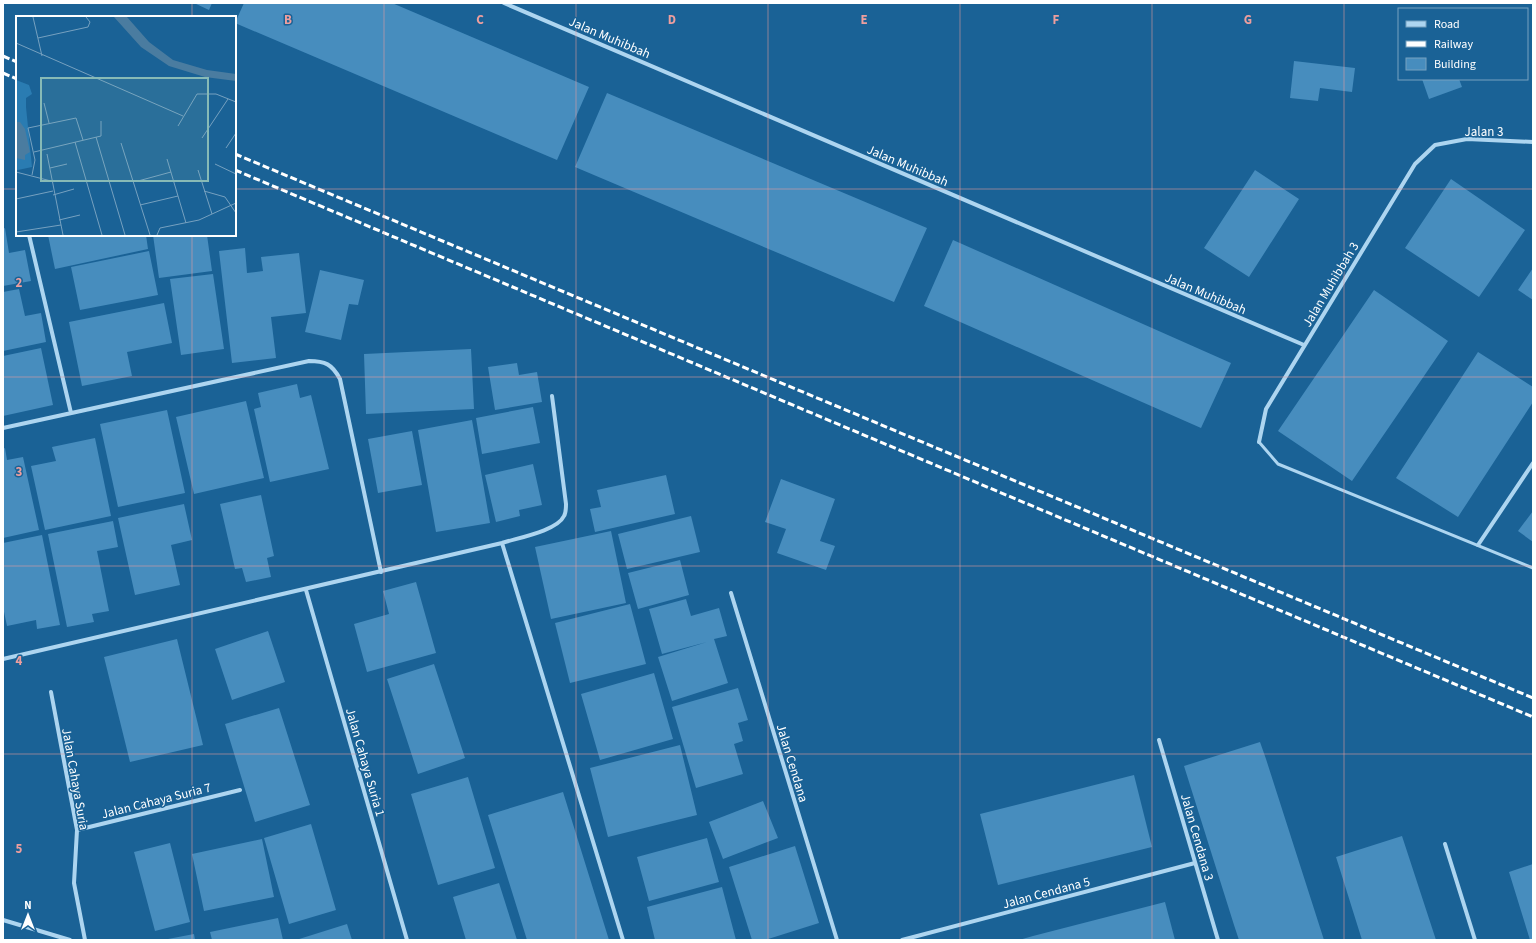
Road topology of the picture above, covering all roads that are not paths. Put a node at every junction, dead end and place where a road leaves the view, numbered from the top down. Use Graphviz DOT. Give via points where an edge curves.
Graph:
graph roads {
  1 [pos="504,3"];
  2 [pos="1533,142"];
  3 [pos="1435,145"];
  4 [pos="28,236"];
  5 [pos="1304,345"];
  6 [pos="552,396"];
  7 [pos="71,413"];
  8 [pos="3,428"];
  9 [pos="1259,442"];
  10 [pos="1533,463"];
  11 [pos="502,543"];
  12 [pos="1478,545"];
  13 [pos="1533,568"];
  14 [pos="381,572"];
  15 [pos="306,590"];
  16 [pos="731,593"];
  17 [pos="3,659"];
  18 [pos="51,692"];
  19 [pos="1159,740"];
  20 [pos="240,790"];
  21 [pos="77,830"];
  22 [pos="1445,844"];
  23 [pos="1195,863"];
  24 [pos="3,920"];
  25 [pos="70,940"];
  26 [pos="85,940"];
  27 [pos="407,940"];
  28 [pos="623,940"];
  29 [pos="837,940"];
  30 [pos="902,940"];
  31 [pos="1218,940"];
  32 [pos="1475,940"];
  1 -- 5 [label="street, Jalan Muhibbah"];
  2 -- 3 [label="street, Jalan 3" via="1467,139"];
  3 -- 5 [label="street, Jalan Muhibbah 3" via="1415,164"];
  4 -- 7 [label="street"];
  5 -- 9 [label="street, Jalan Muhibbah 3" via="1266,409"];
  6 -- 11 [label="street" via="566,504 564,516 559,523 549,528"];
  7 -- 8 [label="street"];
  7 -- 14 [label="street" via="309,361 328,364 340,379"];
  9 -- 12 [label="lane" via="1278,464"];
  10 -- 12 [label="street"];
  11 -- 14 [label="street"];
  11 -- 28 [label="street"];
  12 -- 13 [label="lane"];
  14 -- 15 [label="street"];
  15 -- 17 [label="street"];
  15 -- 27 [label="street, Jalan Cahaya Suria 1"];
  16 -- 29 [label="street, Jalan Cendana"];
  18 -- 21 [label="street, Jalan Cahaya Suria"];
  19 -- 23 [label="street, Jalan Cendana 3"];
  20 -- 21 [label="street, Jalan Cahaya Suria 7"];
  21 -- 26 [label="street, Jalan Cahaya Suria" via="74,883"];
  22 -- 32 [label="street"];
  23 -- 30 [label="street, Jalan Cendana 5"];
  23 -- 31 [label="street, Jalan Cendana 3"];
  24 -- 25 [label="street"];
}
